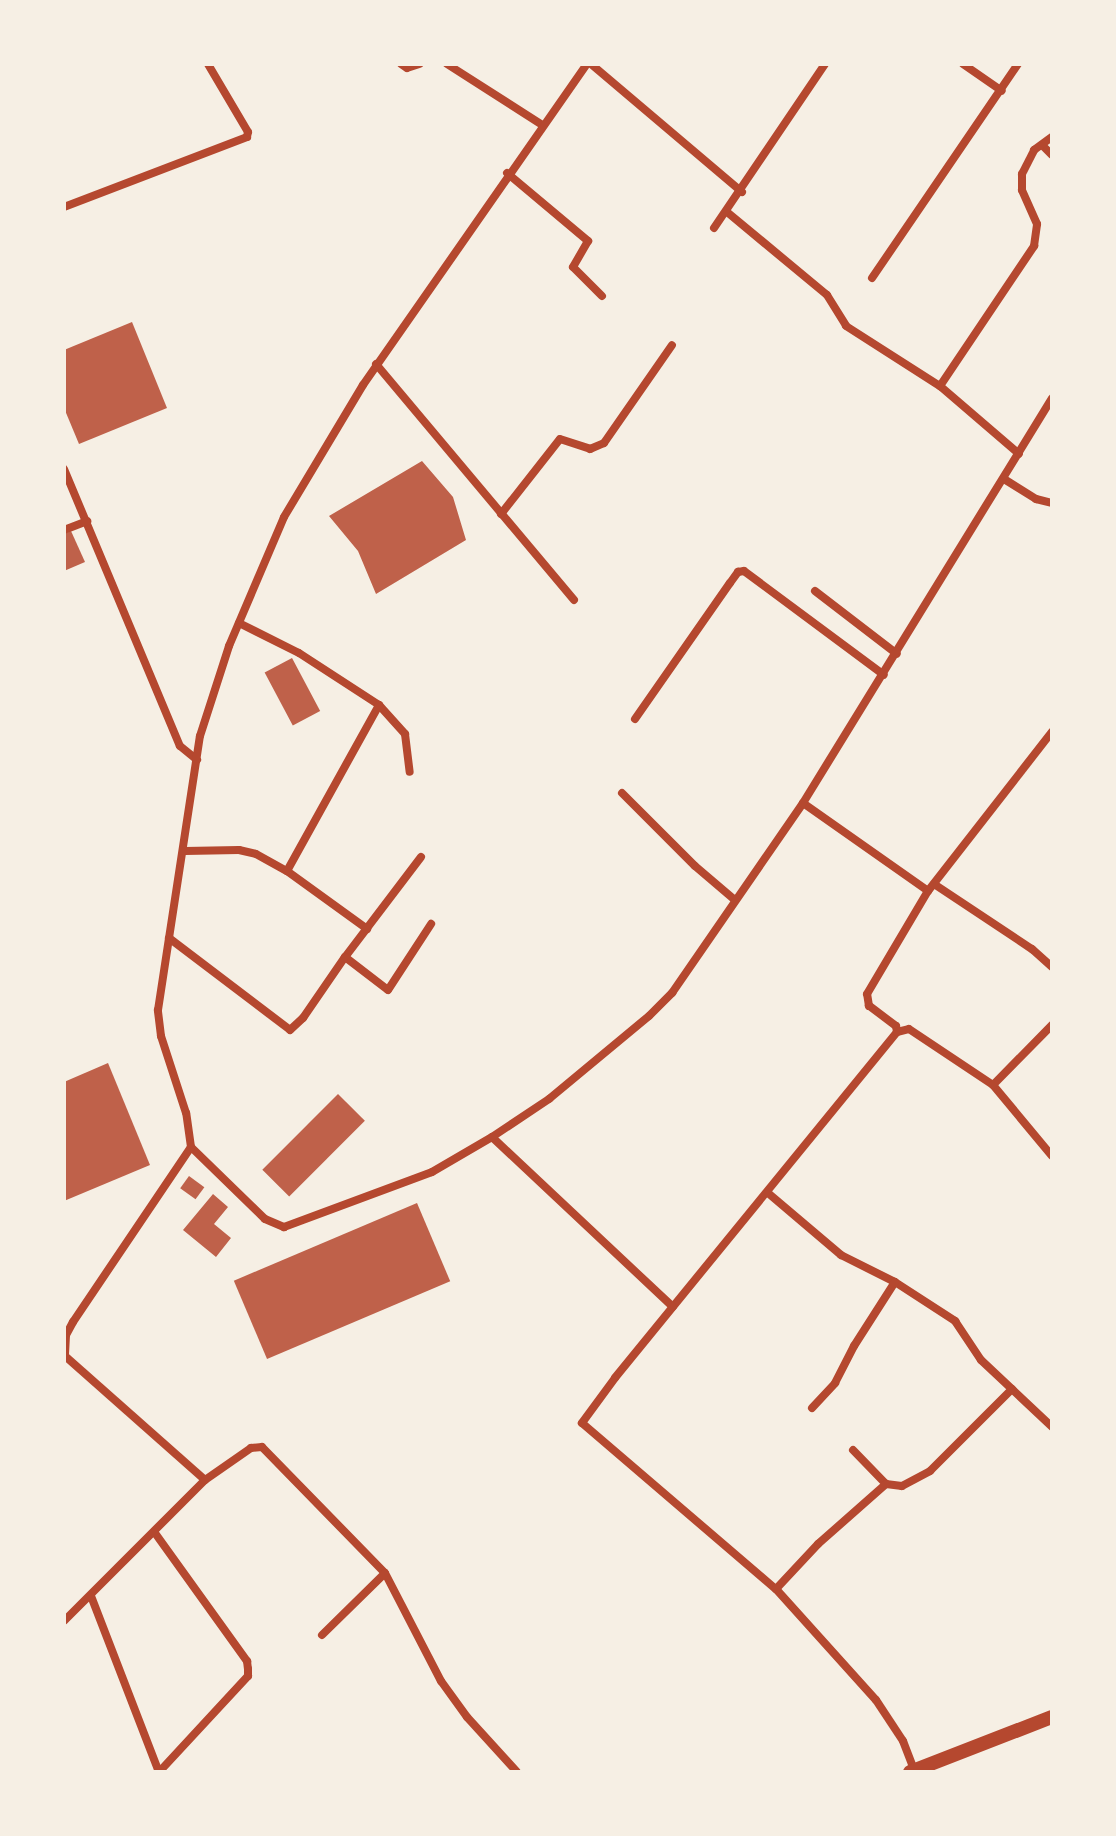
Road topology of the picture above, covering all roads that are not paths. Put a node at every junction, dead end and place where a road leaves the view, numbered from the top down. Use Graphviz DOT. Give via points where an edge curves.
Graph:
graph roads {
  1 [pos="208,64"];
  2 [pos="401,64"];
  3 [pos="419,64"];
  4 [pos="447,64"];
  5 [pos="589,64"];
  6 [pos="825,64"];
  7 [pos="963,64"];
  8 [pos="1018,64"];
  9 [pos="1002,91"];
  10 [pos="541,124"];
  11 [pos="1052,137"];
  12 [pos="1042,145"];
  13 [pos="1052,155"];
  14 [pos="507,173"];
  15 [pos="742,192"];
  16 [pos="64,207"];
  17 [pos="727,212"];
  18 [pos="714,228"];
  19 [pos="872,278"];
  20 [pos="602,296"];
  21 [pos="672,345"];
  22 [pos="376,364"];
  23 [pos="940,386"];
  24 [pos="1052,399"];
  25 [pos="1019,454"];
  26 [pos="64,469"];
  27 [pos="1004,479"];
  28 [pos="1052,503"];
  29 [pos="501,514"];
  30 [pos="87,521"];
  31 [pos="64,530"];
  32 [pos="815,591"];
  33 [pos="574,600"];
  34 [pos="239,623"];
  35 [pos="897,654"];
  36 [pos="884,675"];
  37 [pos="379,705"];
  38 [pos="635,719"];
  39 [pos="1052,732"];
  40 [pos="197,760"];
  41 [pos="410,772"];
  42 [pos="622,793"];
  43 [pos="803,803"];
  44 [pos="185,851"];
  45 [pos="421,857"];
  46 [pos="287,871"];
  47 [pos="931,887"];
  48 [pos="735,900"];
  49 [pos="431,924"];
  50 [pos="367,929"];
  51 [pos="169,938"];
  52 [pos="345,957"];
  53 [pos="1052,967"];
  54 [pos="1052,1025"];
  55 [pos="897,1032"];
  56 [pos="993,1085"];
  57 [pos="492,1137"];
  58 [pos="191,1147"];
  59 [pos="1052,1156"];
  60 [pos="768,1193"];
  61 [pos="895,1282"];
  62 [pos="673,1307"];
  63 [pos="64,1356"];
  64 [pos="1012,1389"];
  65 [pos="812,1408"];
  66 [pos="1052,1427"];
  67 [pos="853,1450"];
  68 [pos="202,1483"];
  69 [pos="886,1484"];
  70 [pos="155,1533"];
  71 [pos="385,1573"];
  72 [pos="776,1589"];
  73 [pos="91,1596"];
  74 [pos="64,1621"];
  75 [pos="322,1635"];
  76 [pos="1052,1717"];
  77 [pos="920,1770"];
  78 [pos="159,1772"];
  79 [pos="517,1772"];
  1 -- 16 [label="street" via="247,137"];
  2 -- 3 [label="street"];
  4 -- 10 [label="street"];
  5 -- 10 [label="street"];
  5 -- 15 [label="street"];
  6 -- 15 [label="street"];
  7 -- 9 [label="street"];
  8 -- 9 [label="street"];
  9 -- 19 [label="street"];
  10 -- 14 [label="street"];
  11 -- 12 [label="street"];
  12 -- 13 [label="street"];
  12 -- 23 [label="street" via="1022,174 1022,190 1037,224 1034,246"];
  14 -- 20 [label="street" via="588,241 573,267"];
  14 -- 22 [label="street"];
  15 -- 17 [label="street"];
  17 -- 18 [label="street"];
  17 -- 23 [label="street" via="827,295 846,326"];
  21 -- 29 [label="street" via="604,443 593,450 560,439"];
  22 -- 29 [label="street"];
  22 -- 34 [label="street" via="284,517"];
  23 -- 25 [label="street"];
  24 -- 25 [label="street"];
  25 -- 27 [label="street"];
  26 -- 30 [label="street"];
  27 -- 28 [label="street"];
  27 -- 35 [label="street"];
  29 -- 33 [label="street"];
  30 -- 31 [label="street"];
  30 -- 40 [label="street" via="180,746"];
  32 -- 35 [label="street"];
  34 -- 37 [label="street" via="299,653"];
  34 -- 40 [label="street" via="200,736"];
  35 -- 36 [label="street"];
  36 -- 38 [label="street" via="744,571 738,572"];
  36 -- 43 [label="street"];
  37 -- 41 [label="street" via="405,734"];
  37 -- 46 [label="street"];
  39 -- 47 [label="street"];
  40 -- 44 [label="street"];
  42 -- 48 [label="street"];
  43 -- 47 [label="street"];
  43 -- 48 [label="street"];
  44 -- 46 [label="street" via="239,850"];
  44 -- 51 [label="street"];
  45 -- 50 [label="street"];
  46 -- 50 [label="street"];
  47 -- 53 [label="street"];
  47 -- 55 [label="street" via="866,999"];
  48 -- 57 [label="street" via="672,993 649,1016 549,1099"];
  49 -- 52 [label="street" via="388,990"];
  50 -- 52 [label="street"];
  51 -- 52 [label="street" via="290,1030"];
  51 -- 58 [label="street" via="158,1010 161,1036 189,1121"];
  54 -- 56 [label="street"];
  55 -- 56 [label="street" via="909,1029"];
  55 -- 60 [label="street"];
  56 -- 59 [label="street"];
  57 -- 58 [label="street" via="432,1172 284,1227 265,1219"];
  57 -- 62 [label="street"];
  58 -- 63 [label="street" via="73,1322"];
  60 -- 61 [label="street" via="841,1255"];
  60 -- 62 [label="street"];
  61 -- 64 [label="street" via="955,1321 981,1360"];
  61 -- 65 [label="street" via="835,1383"];
  62 -- 72 [label="street" via="582,1423"];
  63 -- 68 [label="street"];
  64 -- 66 [label="street"];
  64 -- 69 [label="street" via="930,1471 902,1486"];
  67 -- 69 [label="street"];
  68 -- 70 [label="street"];
  68 -- 71 [label="street" via="251,1448 262,1447"];
  69 -- 72 [label="street"];
  70 -- 73 [label="street"];
  70 -- 78 [label="street" via="248,1669 248,1676"];
  71 -- 75 [label="street"];
  71 -- 79 [label="street" via="441,1681"];
  72 -- 77 [label="street" via="876,1700"];
  73 -- 74 [label="street"];
  73 -- 78 [label="street"];
  76 -- 77 [label="street"];
}
